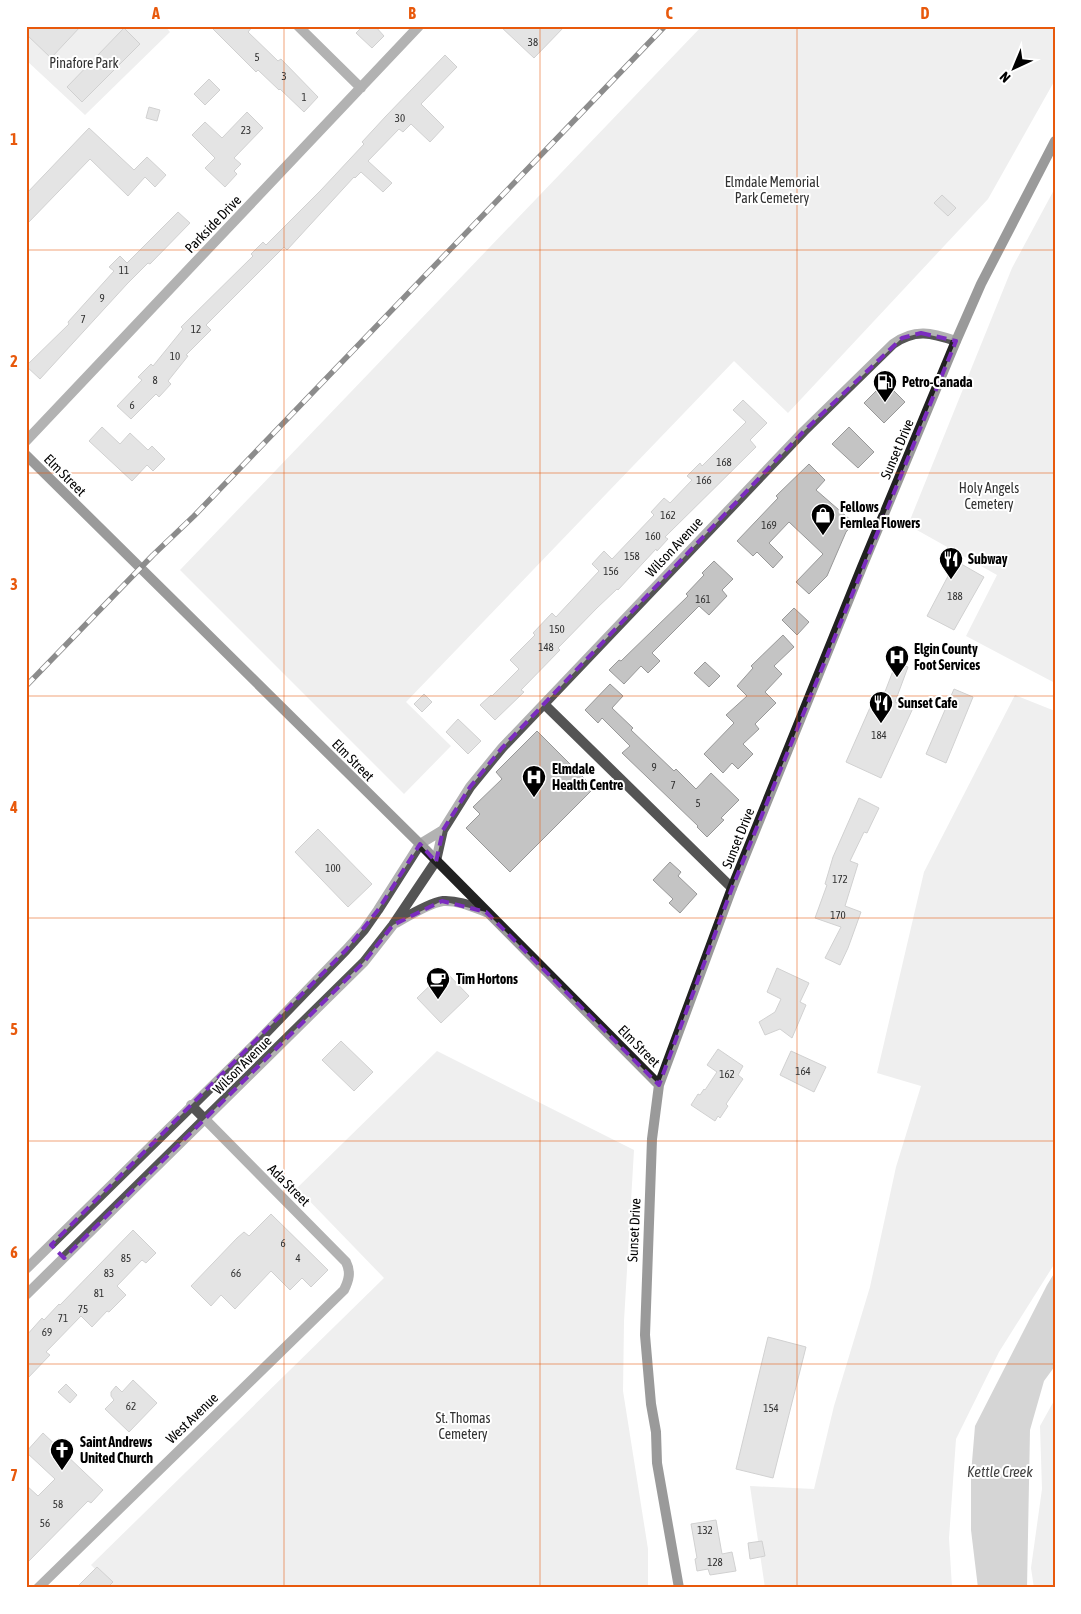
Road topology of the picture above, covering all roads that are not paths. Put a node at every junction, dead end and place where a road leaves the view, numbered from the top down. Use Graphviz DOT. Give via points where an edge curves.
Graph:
graph roads {
  1 [pos="298,26"];
  2 [pos="419,26"];
  3 [pos="361,88"];
  4 [pos="1055,141"];
  5 [pos="956,342"];
  6 [pos="26,440"];
  7 [pos="26,455"];
  8 [pos="545,704"];
  9 [pos="443,830"];
  10 [pos="420,844"];
  11 [pos="436,861"];
  12 [pos="732,888"];
  13 [pos="486,912"];
  14 [pos="392,925"];
  15 [pos="261,1038"];
  16 [pos="275,1052"];
  17 [pos="659,1085"];
  18 [pos="191,1105"];
  19 [pos="205,1120"];
  20 [pos="51,1245"];
  21 [pos="64,1258"];
  22 [pos="26,1269"];
  23 [pos="344,1290"];
  24 [pos="26,1295"];
  25 [pos="38,1588"];
  26 [pos="679,1588"];
  1 -- 3 [label="street"];
  2 -- 3 [label="street, Parkside Drive"];
  3 -- 6 [label="street, Parkside Drive"];
  4 -- 5 [label="main road, Sunset Drive" via="981,284"];
  5 -- 8 [label="street, Wilson Avenue" via="920,333 893,344 804,430"];
  5 -- 12 [label="main road, Sunset Drive"];
  7 -- 10 [label="main road, Elm Street"];
  8 -- 9 [label="street, Wilson Avenue" via="470,787"];
  8 -- 12 [label="street"];
  9 -- 10 [label="street, Wilson Avenue"];
  9 -- 11 [label="street, Wilson Avenue"];
  10 -- 11 [label="main road, Elm Street"];
  10 -- 15 [label="street, Wilson Avenue" via="364,930"];
  11 -- 13 [label="main road, Elm Street"];
  11 -- 14 [label="street, Wilson Avenue"];
  12 -- 17 [label="main road, Sunset Drive"];
  13 -- 14 [label="street" via="461,903 442,901"];
  13 -- 17 [label="main road, Elm Street"];
  14 -- 16 [label="street, Wilson Avenue" via="364,962"];
  15 -- 16 [label="street"];
  15 -- 18 [label="street, Wilson Avenue"];
  16 -- 19 [label="street, Wilson Avenue"];
  17 -- 26 [label="main road, Sunset Drive" via="652,1139 645,1335 657,1463"];
  18 -- 19 [label="street, Ada Street"];
  18 -- 20 [label="street, Wilson Avenue"];
  19 -- 21 [label="street, Wilson Avenue"];
  19 -- 23 [label="street, Ada Street" via="346,1262 349,1276"];
  20 -- 21 [label="street"];
  20 -- 22 [label="street, Wilson Avenue"];
  21 -- 24 [label="street, Wilson Avenue"];
  23 -- 25 [label="street, West Avenue"];
}
